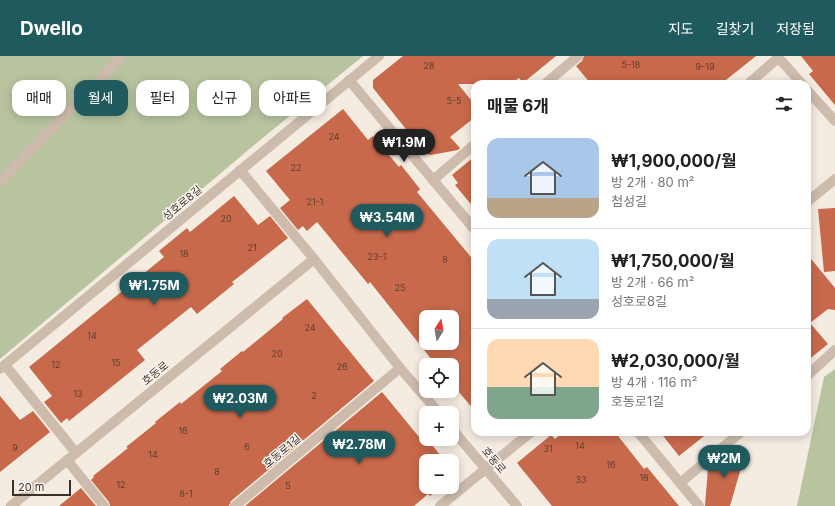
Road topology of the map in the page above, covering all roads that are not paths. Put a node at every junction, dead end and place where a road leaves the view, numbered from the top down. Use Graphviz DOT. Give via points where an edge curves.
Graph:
graph roads {
  1 [pos="122,56"];
  2 [pos="379,56"];
  3 [pos="578,56"];
  4 [pos="778,57"];
  5 [pos="350,80"];
  6 [pos="550,80"];
  7 [pos="752,80"];
  8 [pos="798,80"];
  9 [pos="811,94"];
  10 [pos="835,121"];
  11 [pos="471,147"];
  12 [pos="240,170"];
  13 [pos="835,179"];
  14 [pos="433,180"];
  15 [pos="0,182"];
  16 [pos="811,199"];
  17 [pos="471,225"];
  18 [pos="314,259"];
  19 [pos="835,350"];
  20 [pos="2,367"];
  21 [pos="400,368"];
  22 [pos="811,372"];
  23 [pos="432,406"];
  24 [pos="526,436"];
  25 [pos="641,436"];
  26 [pos="736,436"];
  27 [pos="459,437"];
  28 [pos="76,453"];
  29 [pos="67,460"];
  30 [pos="486,468"];
  31 [pos="680,483"];
  32 [pos="11,506"];
  33 [pos="104,506"];
  34 [pos="234,506"];
  35 [pos="440,506"];
  36 [pos="517,506"];
  37 [pos="699,506"];
  1 -- 15 [label="street"];
  2 -- 5 [label="street, 성호로8길"];
  3 -- 6 [label="street"];
  4 -- 7 [label="street"];
  4 -- 8 [label="street"];
  5 -- 12 [label="street, 성호로8길"];
  5 -- 14 [label="street"];
  9 -- 10 [label="street"];
  11 -- 14 [label="street"];
  12 -- 18 [label="street"];
  12 -- 20 [label="street, 성호로8길"];
  13 -- 16 [label="street"];
  14 -- 17 [label="street"];
  18 -- 21 [label="street"];
  18 -- 28 [label="street, 호동로"];
  19 -- 22 [label="street"];
  20 -- 28 [label="street"];
  21 -- 23 [label="street"];
  21 -- 34 [label="street, 호동로1길"];
  24 -- 30 [label="street"];
  25 -- 31 [label="street"];
  26 -- 31 [label="street"];
  27 -- 30 [label="street, 호동로"];
  28 -- 29 [label="street, 호동로"];
  29 -- 32 [label="street, 호동로"];
  29 -- 33 [label="street"];
  30 -- 35 [label="street"];
  30 -- 36 [label="street, 호동로"];
  31 -- 37 [label="street"];
}
